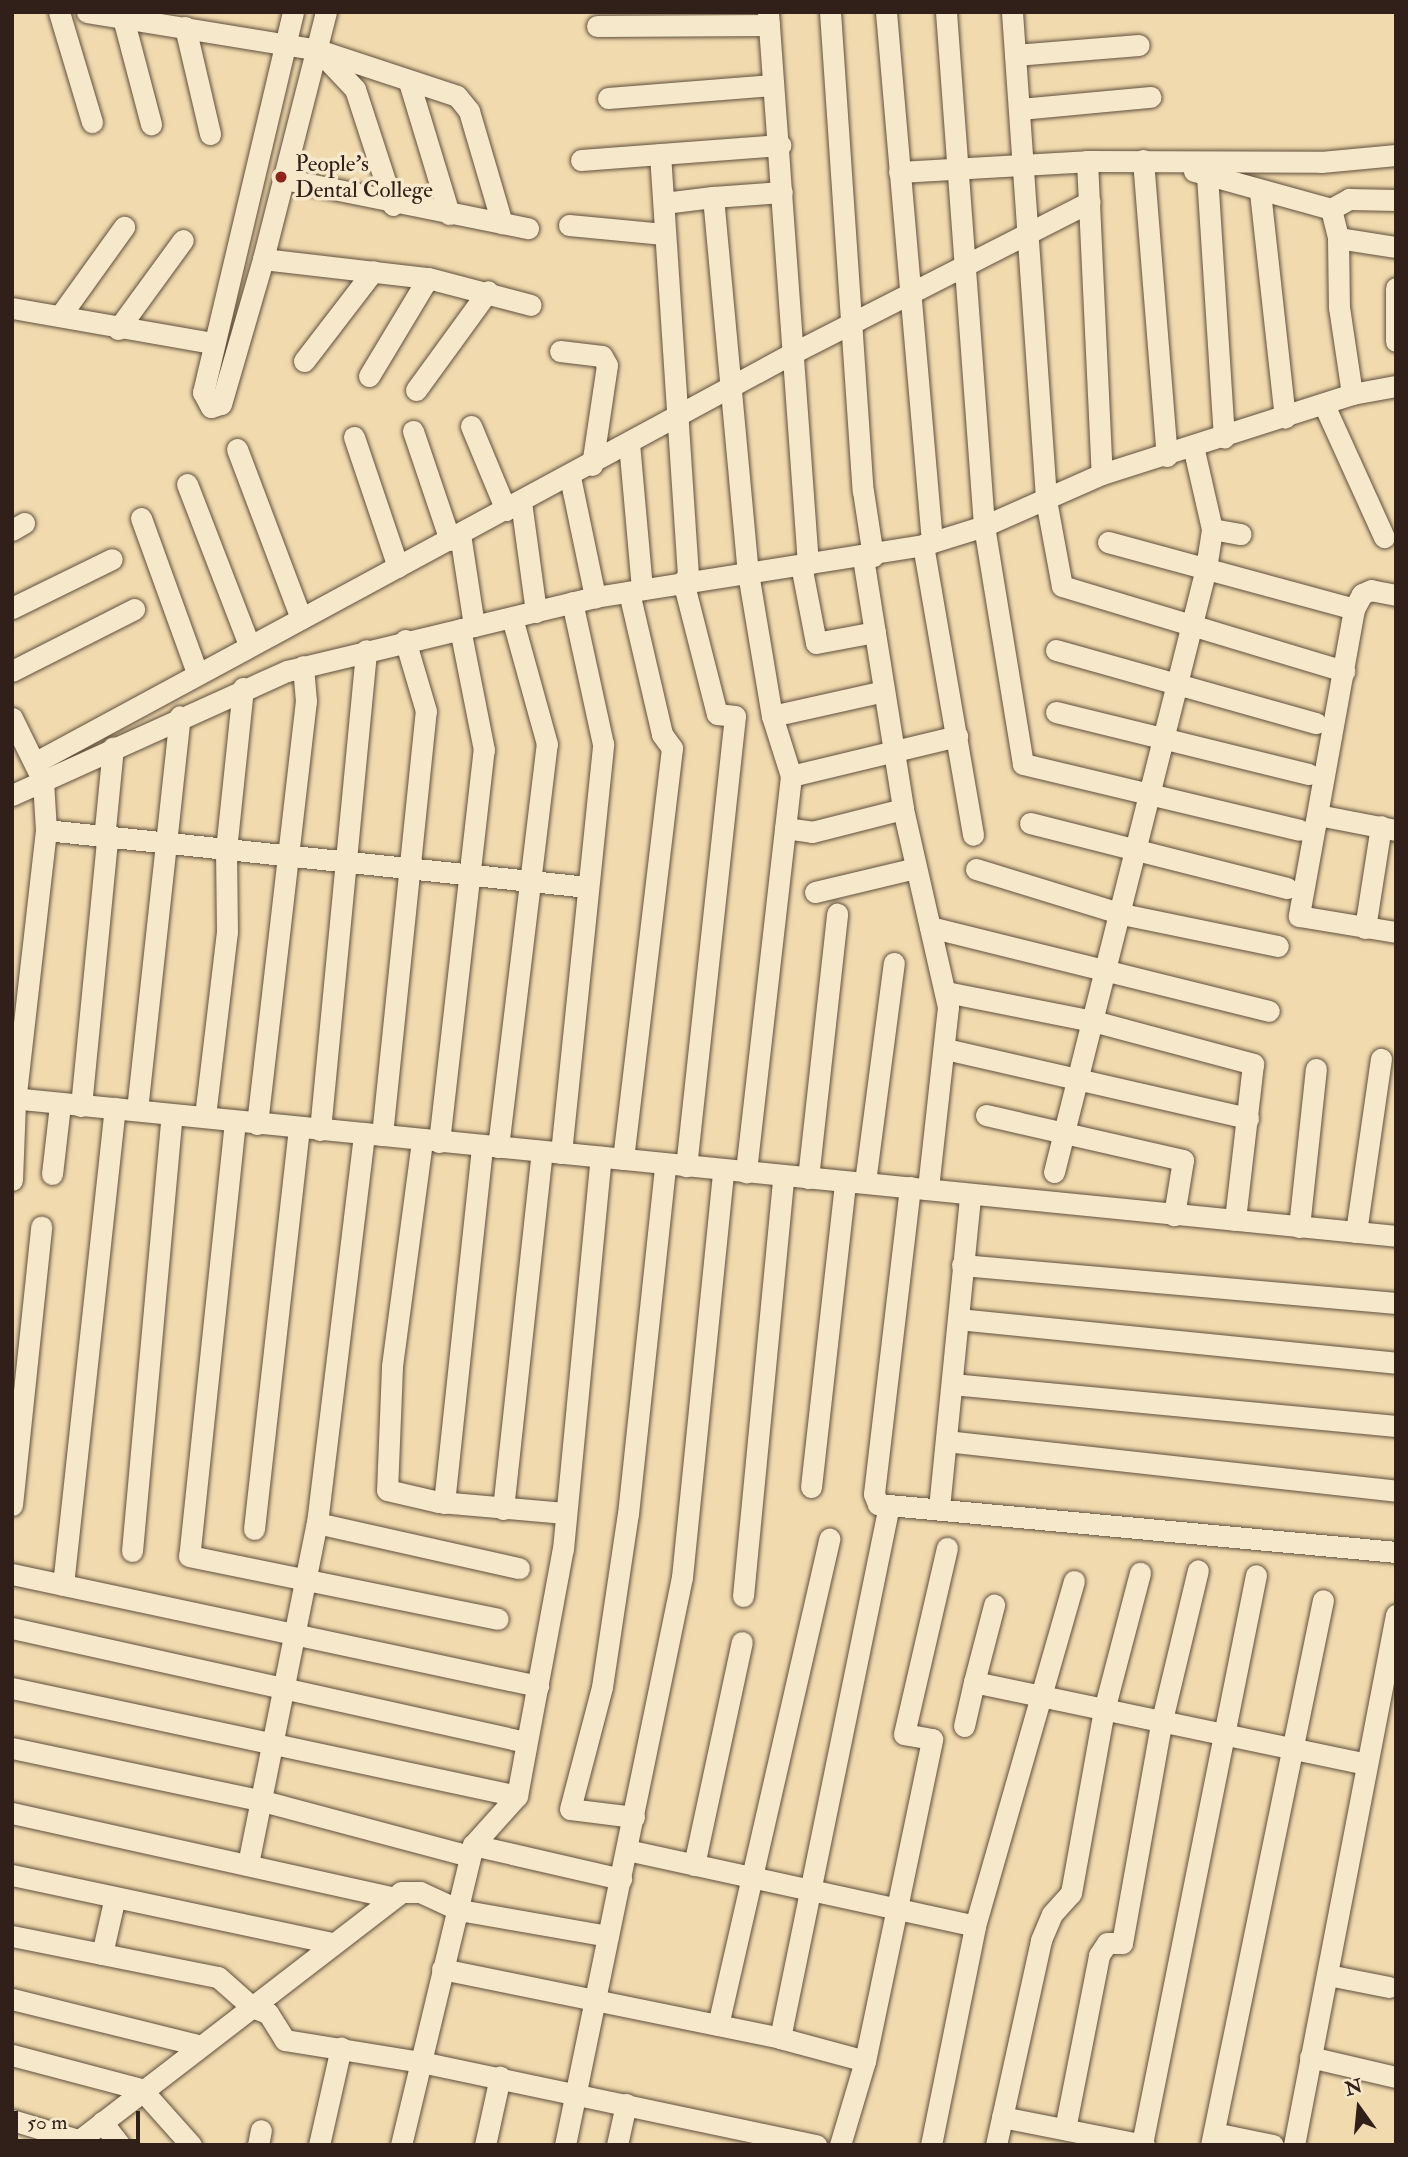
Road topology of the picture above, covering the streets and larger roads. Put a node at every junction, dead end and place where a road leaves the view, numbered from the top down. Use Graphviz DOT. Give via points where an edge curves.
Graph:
graph roads {
  1 [pos="59,12"];
  2 [pos="87,12"];
  3 [pos="293,12"];
  4 [pos="326,12"];
  5 [pos="830,12"];
  6 [pos="886,12"];
  7 [pos="946,12"];
  8 [pos="1012,12"];
  9 [pos="115,15"];
  10 [pos="769,18"];
  11 [pos="174,21"];
  12 [pos="597,26"];
  13 [pos="1139,45"];
  14 [pos="286,48"];
  15 [pos="318,50"];
  16 [pos="1015,55"];
  17 [pos="409,82"];
  18 [pos="772,85"];
  19 [pos="1150,97"];
  20 [pos="608,98"];
  21 [pos="1020,109"];
  22 [pos="92,122"];
  23 [pos="151,124"];
  24 [pos="210,134"];
  25 [pos="780,145"];
  26 [pos="660,154"];
  27 [pos="1396,155"];
  28 [pos="581,160"];
  29 [pos="1143,160"];
  30 [pos="1087,161"];
  31 [pos="1166,162"];
  32 [pos="1022,166"];
  33 [pos="960,167"];
  34 [pos="899,172"];
  35 [pos="1207,175"];
  36 [pos="284,179"];
  37 [pos="782,191"];
  38 [pos="1260,192"];
  39 [pos="713,197"];
  40 [pos="1396,200"];
  41 [pos="1089,202"];
  42 [pos="664,203"];
  43 [pos="393,205"];
  44 [pos="1331,209"];
  45 [pos="449,214"];
  46 [pos="502,223"];
  47 [pos="569,225"];
  48 [pos="124,226"];
  49 [pos="527,228"];
  50 [pos="664,233"];
  51 [pos="1025,235"];
  52 [pos="1338,238"];
  53 [pos="183,240"];
  54 [pos="1396,247"];
  55 [pos="263,260"];
  56 [pos="967,265"];
  57 [pos="373,271"];
  58 [pos="428,278"];
  59 [pos="1396,288"];
  60 [pos="488,291"];
  61 [pos="908,294"];
  62 [pos="531,305"];
  63 [pos="12,308"];
  64 [pos="60,316"];
  65 [pos="851,322"];
  66 [pos="118,329"];
  67 [pos="1396,341"];
  68 [pos="213,343"];
  69 [pos="560,351"];
  70 [pos="791,354"];
  71 [pos="304,361"];
  72 [pos="369,376"];
  73 [pos="731,387"];
  74 [pos="416,390"];
  75 [pos="1394,390"];
  76 [pos="1352,394"];
  77 [pos="1325,407"];
  78 [pos="678,415"];
  79 [pos="1285,418"];
  80 [pos="471,426"];
  81 [pos="413,430"];
  82 [pos="354,437"];
  83 [pos="1224,437"];
  84 [pos="629,443"];
  85 [pos="1193,446"];
  86 [pos="237,449"];
  87 [pos="1167,456"];
  88 [pos="592,465"];
  89 [pos="1102,474"];
  90 [pos="570,477"];
  91 [pos="187,484"];
  92 [pos="1046,500"];
  93 [pos="513,506"];
  94 [pos="141,518"];
  95 [pos="984,526"];
  96 [pos="1212,529"];
  97 [pos="1241,534"];
  98 [pos="455,537"];
  99 [pos="1384,537"];
  100 [pos="1108,542"];
  101 [pos="927,544"];
  102 [pos="868,557"];
  103 [pos="112,559"];
  104 [pos="805,565"];
  105 [pos="398,567"];
  106 [pos="1206,568"];
  107 [pos="748,573"];
  108 [pos="685,581"];
  109 [pos="635,590"];
  110 [pos="1396,595"];
  111 [pos="595,597"];
  112 [pos="572,602"];
  113 [pos="12,608"];
  114 [pos="134,609"];
  115 [pos="1354,609"];
  116 [pos="536,612"];
  117 [pos="301,618"];
  118 [pos="512,618"];
  119 [pos="467,627"];
  120 [pos="1194,628"];
  121 [pos="875,632"];
  122 [pos="405,640"];
  123 [pos="249,645"];
  124 [pos="366,650"];
  125 [pos="1056,650"];
  126 [pos="303,666"];
  127 [pos="12,671"];
  128 [pos="1344,671"];
  129 [pos="197,673"];
  130 [pos="1178,685"];
  131 [pos="243,688"];
  132 [pos="884,691"];
  133 [pos="1056,712"];
  134 [pos="180,716"];
  135 [pos="772,716"];
  136 [pos="12,718"];
  137 [pos="1316,723"];
  138 [pos="957,736"];
  139 [pos="1166,741"];
  140 [pos="113,747"];
  141 [pos="893,749"];
  142 [pos="40,771"];
  143 [pos="1308,774"];
  144 [pos="790,776"];
  145 [pos="12,795"];
  146 [pos="1151,797"];
  147 [pos="903,809"];
  148 [pos="1318,815"];
  149 [pos="1030,823"];
  150 [pos="785,828"];
  151 [pos="1388,828"];
  152 [pos="46,830"];
  153 [pos="1299,830"];
  154 [pos="973,835"];
  155 [pos="106,839"];
  156 [pos="169,845"];
  157 [pos="226,850"];
  158 [pos="1135,853"];
  159 [pos="288,857"];
  160 [pos="350,861"];
  161 [pos="408,866"];
  162 [pos="916,868"];
  163 [pos="976,869"];
  164 [pos="472,874"];
  165 [pos="530,881"];
  166 [pos="587,887"];
  167 [pos="1287,888"];
  168 [pos="815,892"];
  169 [pos="836,914"];
  170 [pos="1122,914"];
  171 [pos="930,927"];
  172 [pos="1365,928"];
  173 [pos="1396,932"];
  174 [pos="1278,946"];
  175 [pos="894,963"];
  176 [pos="1108,971"];
  177 [pos="946,992"];
  178 [pos="1269,1010"];
  179 [pos="1093,1021"];
  180 [pos="946,1049"];
  181 [pos="1381,1059"];
  182 [pos="1316,1069"];
  183 [pos="1077,1079"];
  184 [pos="13,1100"];
  185 [pos="70,1106"];
  186 [pos="115,1108"];
  187 [pos="137,1110"];
  188 [pos="172,1115"];
  189 [pos="986,1115"];
  190 [pos="205,1116"];
  191 [pos="1248,1118"];
  192 [pos="235,1121"];
  193 [pos="257,1124"];
  194 [pos="309,1129"];
  195 [pos="373,1134"];
  196 [pos="1063,1136"];
  197 [pos="431,1141"];
  198 [pos="490,1147"];
  199 [pos="551,1152"];
  200 [pos="601,1157"];
  201 [pos="623,1159"];
  202 [pos="664,1165"];
  203 [pos="686,1166"];
  204 [pos="723,1171"];
  205 [pos="746,1172"];
  206 [pos="1054,1172"];
  207 [pos="52,1174"];
  208 [pos="783,1177"];
  209 [pos="808,1178"];
  210 [pos="12,1180"];
  211 [pos="855,1182"];
  212 [pos="919,1188"];
  213 [pos="970,1195"];
  214 [pos="1174,1215"];
  215 [pos="1235,1220"];
  216 [pos="41,1227"];
  217 [pos="1299,1227"];
  218 [pos="1356,1232"];
  219 [pos="1396,1236"];
  220 [pos="962,1265"];
  221 [pos="1396,1303"];
  222 [pos="958,1319"];
  223 [pos="1396,1363"];
  224 [pos="952,1384"];
  225 [pos="1396,1426"];
  226 [pos="946,1441"];
  227 [pos="811,1488"];
  228 [pos="1396,1491"];
  229 [pos="444,1503"];
  230 [pos="12,1505"];
  231 [pos="889,1505"];
  232 [pos="939,1508"];
  233 [pos="503,1509"];
  234 [pos="566,1513"];
  235 [pos="317,1523"];
  236 [pos="254,1529"];
  237 [pos="829,1539"];
  238 [pos="947,1548"];
  239 [pos="132,1551"];
  240 [pos="1396,1552"];
  241 [pos="519,1568"];
  242 [pos="1198,1570"];
  243 [pos="1140,1573"];
  244 [pos="12,1574"];
  245 [pos="1256,1575"];
  246 [pos="308,1579"];
  247 [pos="1074,1581"];
  248 [pos="63,1585"];
  249 [pos="743,1596"];
  250 [pos="1323,1600"];
  251 [pos="993,1605"];
  252 [pos="1396,1615"];
  253 [pos="498,1619"];
  254 [pos="12,1628"];
  255 [pos="295,1635"];
  256 [pos="742,1642"];
  257 [pos="1391,1668"];
  258 [pos="974,1682"];
  259 [pos="538,1686"];
  260 [pos="12,1688"];
  261 [pos="284,1690"];
  262 [pos="1044,1696"];
  263 [pos="1104,1710"];
  264 [pos="1161,1724"];
  265 [pos="964,1727"];
  266 [pos="1226,1736"];
  267 [pos="526,1742"];
  268 [pos="274,1746"];
  269 [pos="12,1748"];
  270 [pos="1295,1750"];
  271 [pos="1367,1764"];
  272 [pos="517,1796"];
  273 [pos="263,1801"];
  274 [pos="12,1813"];
  275 [pos="634,1817"];
  276 [pos="627,1850"];
  277 [pos="472,1851"];
  278 [pos="248,1864"];
  279 [pos="694,1865"];
  280 [pos="12,1875"];
  281 [pos="750,1877"];
  282 [pos="621,1879"];
  283 [pos="808,1891"];
  284 [pos="114,1897"];
  285 [pos="392,1897"];
  286 [pos="894,1906"];
  287 [pos="459,1910"];
  288 [pos="975,1926"];
  289 [pos="12,1936"];
  290 [pos="608,1936"];
  291 [pos="332,1944"];
  292 [pos="102,1954"];
  293 [pos="442,1969"];
  294 [pos="1328,1975"];
  295 [pos="1388,1987"];
  296 [pos="593,1997"];
  297 [pos="12,1999"];
  298 [pos="252,2007"];
  299 [pos="718,2025"];
  300 [pos="780,2038"];
  301 [pos="198,2045"];
  302 [pos="341,2047"];
  303 [pos="12,2055"];
  304 [pos="1310,2057"];
  305 [pos="865,2061"];
  306 [pos="421,2062"];
  307 [pos="500,2077"];
  308 [pos="1396,2077"];
  309 [pos="141,2089"];
  310 [pos="576,2094"];
  311 [pos="626,2105"];
  312 [pos="1002,2117"];
  313 [pos="12,2120"];
  314 [pos="102,2122"];
  315 [pos="1065,2129"];
  316 [pos="1213,2139"];
  317 [pos="786,2141"];
  318 [pos="76,2142"];
  319 [pos="120,2145"];
  320 [pos="191,2145"];
  321 [pos="319,2145"];
  322 [pos="401,2145"];
  323 [pos="485,2145"];
  324 [pos="565,2145"];
  325 [pos="617,2145"];
  326 [pos="816,2145"];
  327 [pos="840,2145"];
  328 [pos="931,2145"];
  329 [pos="996,2145"];
  330 [pos="1143,2145"];
  331 [pos="1273,2145"];
  332 [pos="1294,2145"];
  1 -- 22 [label="street"];
  2 -- 9 [label="street"];
  3 -- 14 [label="street"];
  4 -- 15 [label="street"];
  5 -- 65 [label="street"];
  6 -- 34 [label="street"];
  7 -- 33 [label="street"];
  8 -- 16 [label="street"];
  9 -- 11 [label="street"];
  9 -- 23 [label="street"];
  10 -- 12 [label="street"];
  10 -- 18 [label="street"];
  11 -- 14 [label="street"];
  11 -- 24 [label="street"];
  13 -- 16 [label="street"];
  14 -- 15 [label="street"];
  14 -- 68 [label="street"];
  15 -- 17 [label="street"];
  15 -- 36 [label="street"];
  15 -- 43 [label="street" via="355,89"];
  16 -- 21 [label="street"];
  17 -- 45 [label="street"];
  17 -- 46 [label="street" via="457,96 470,111"];
  18 -- 20 [label="street"];
  18 -- 25 [label="street"];
  19 -- 21 [label="street"];
  21 -- 32 [label="street"];
  25 -- 26 [label="street"];
  25 -- 37 [label="street"];
  26 -- 28 [label="street"];
  26 -- 42 [label="street"];
  27 -- 31 [label="street" via="1321,162"];
  29 -- 30 [label="street"];
  29 -- 31 [label="street"];
  29 -- 87 [label="street"];
  30 -- 32 [label="street"];
  30 -- 41 [label="street"];
  31 -- 35 [label="street"];
  32 -- 33 [label="street"];
  32 -- 51 [label="street"];
  33 -- 34 [label="street"];
  33 -- 56 [label="street"];
  34 -- 61 [label="street"];
  35 -- 38 [label="street"];
  35 -- 83 [label="street"];
  36 -- 43 [label="street"];
  36 -- 55 [label="street"];
  37 -- 39 [label="street"];
  37 -- 70 [label="street"];
  38 -- 44 [label="street"];
  38 -- 79 [label="street"];
  39 -- 42 [label="street"];
  39 -- 73 [label="street"];
  40 -- 44 [label="street" via="1349,199"];
  41 -- 51 [label="street"];
  41 -- 89 [label="street"];
  42 -- 50 [label="street"];
  43 -- 45 [label="street"];
  44 -- 52 [label="street"];
  45 -- 46 [label="street"];
  46 -- 49 [label="street"];
  47 -- 50 [label="street"];
  48 -- 64 [label="street"];
  50 -- 78 [label="street"];
  51 -- 56 [label="street"];
  51 -- 92 [label="street"];
  52 -- 54 [label="street"];
  52 -- 76 [label="street" via="1339,307"];
  53 -- 66 [label="street"];
  55 -- 57 [label="street"];
  55 -- 68 [label="street" via="221,404 211,407 202,392"];
  56 -- 61 [label="street"];
  56 -- 95 [label="street"];
  57 -- 58 [label="street"];
  57 -- 71 [label="street"];
  58 -- 60 [label="street"];
  58 -- 72 [label="street"];
  59 -- 67 [label="street"];
  60 -- 62 [label="street"];
  60 -- 74 [label="street"];
  61 -- 65 [label="street"];
  61 -- 101 [label="street"];
  63 -- 64 [label="street"];
  64 -- 66 [label="street"];
  65 -- 70 [label="street"];
  65 -- 102 [label="street"];
  66 -- 68 [label="street"];
  69 -- 88 [label="street" via="602,356 607,365"];
  70 -- 73 [label="street"];
  70 -- 104 [label="street"];
  73 -- 78 [label="street"];
  73 -- 107 [label="street"];
  75 -- 76 [label="street"];
  76 -- 77 [label="street"];
  77 -- 79 [label="street"];
  77 -- 99 [label="street"];
  78 -- 84 [label="street"];
  78 -- 108 [label="street"];
  79 -- 83 [label="street"];
  80 -- 93 [label="street"];
  81 -- 98 [label="street"];
  82 -- 105 [label="street"];
  83 -- 85 [label="street"];
  84 -- 88 [label="street"];
  84 -- 109 [label="street"];
  85 -- 87 [label="street"];
  85 -- 96 [label="street"];
  86 -- 117 [label="street"];
  87 -- 89 [label="street"];
  88 -- 90 [label="street"];
  89 -- 92 [label="street"];
  90 -- 93 [label="street"];
  90 -- 111 [label="street"];
  91 -- 123 [label="street"];
  92 -- 95 [label="street"];
  92 -- 120 [label="street" via="1062,586"];
  93 -- 98 [label="street"];
  93 -- 116 [label="street"];
  94 -- 129 [label="street"];
  95 -- 101 [label="street"];
  95 -- 146 [label="street" via="1023,764"];
  96 -- 97 [label="street"];
  96 -- 106 [label="street"];
  98 -- 105 [label="street"];
  98 -- 119 [label="street"];
  100 -- 106 [label="street"];
  101 -- 102 [label="street"];
  101 -- 138 [label="street"];
  102 -- 104 [label="street"];
  102 -- 121 [label="street"];
  103 -- 113 [label="street"];
  104 -- 107 [label="street"];
  104 -- 121 [label="street" via="816,643"];
  105 -- 117 [label="street"];
  106 -- 115 [label="street"];
  106 -- 120 [label="street"];
  107 -- 108 [label="street"];
  107 -- 135 [label="street"];
  108 -- 109 [label="street"];
  108 -- 203 [label="street" via="717,714 735,716"];
  109 -- 111 [label="street"];
  109 -- 201 [label="street" via="662,734 672,748"];
  110 -- 115 [label="street" via="1371,590 1362,594"];
  111 -- 112 [label="street"];
  112 -- 116 [label="street"];
  112 -- 166 [label="street" via="603,744"];
  114 -- 127 [label="street"];
  115 -- 128 [label="street"];
  116 -- 118 [label="street"];
  117 -- 123 [label="street"];
  118 -- 119 [label="street"];
  118 -- 165 [label="street" via="547,744"];
  119 -- 122 [label="street"];
  119 -- 164 [label="street" via="484,750"];
  120 -- 128 [label="street"];
  120 -- 130 [label="street"];
  121 -- 132 [label="street"];
  122 -- 124 [label="street"];
  122 -- 161 [label="street" via="426,711"];
  123 -- 129 [label="street"];
  124 -- 126 [label="street"];
  124 -- 160 [label="street"];
  125 -- 130 [label="street"];
  126 -- 131 [label="street"];
  126 -- 159 [label="street" via="306,701"];
  128 -- 148 [label="street"];
  129 -- 142 [label="street"];
  130 -- 137 [label="street"];
  130 -- 139 [label="street"];
  131 -- 134 [label="street"];
  131 -- 157 [label="street"];
  132 -- 135 [label="street"];
  132 -- 141 [label="street"];
  133 -- 139 [label="street"];
  134 -- 140 [label="street"];
  134 -- 156 [label="street"];
  135 -- 144 [label="street"];
  136 -- 142 [label="street"];
  138 -- 141 [label="street"];
  138 -- 154 [label="street"];
  139 -- 143 [label="street"];
  139 -- 146 [label="street"];
  140 -- 142 [label="street"];
  140 -- 155 [label="street"];
  141 -- 144 [label="street"];
  141 -- 147 [label="street"];
  142 -- 145 [label="street"];
  142 -- 152 [label="street"];
  144 -- 150 [label="street"];
  146 -- 153 [label="street"];
  146 -- 158 [label="street"];
  147 -- 150 [label="street" via="812,832"];
  147 -- 162 [label="street"];
  148 -- 151 [label="street"];
  148 -- 172 [label="street" via="1299,916"];
  149 -- 158 [label="street"];
  150 -- 205 [label="street"];
  151 -- 172 [label="street"];
  152 -- 155 [label="street"];
  152 -- 184 [label="street"];
  155 -- 156 [label="street"];
  155 -- 185 [label="street"];
  156 -- 157 [label="street"];
  156 -- 187 [label="street"];
  157 -- 159 [label="street"];
  157 -- 190 [label="street" via="227,932"];
  158 -- 167 [label="street"];
  158 -- 170 [label="street"];
  159 -- 160 [label="street"];
  159 -- 193 [label="street"];
  160 -- 161 [label="street"];
  160 -- 194 [label="street"];
  161 -- 164 [label="street"];
  161 -- 195 [label="street"];
  162 -- 168 [label="street"];
  162 -- 171 [label="street"];
  163 -- 170 [label="street"];
  164 -- 165 [label="street"];
  164 -- 197 [label="street"];
  165 -- 166 [label="street"];
  165 -- 198 [label="street"];
  166 -- 199 [label="street"];
  169 -- 209 [label="street"];
  170 -- 174 [label="street"];
  170 -- 176 [label="street"];
  171 -- 176 [label="street"];
  171 -- 177 [label="street"];
  172 -- 173 [label="street"];
  175 -- 211 [label="street"];
  176 -- 178 [label="street"];
  176 -- 179 [label="street"];
  177 -- 179 [label="street"];
  177 -- 180 [label="street"];
  179 -- 183 [label="street"];
  179 -- 191 [label="street" via="1253,1064"];
  180 -- 183 [label="street"];
  180 -- 212 [label="street"];
  181 -- 218 [label="street"];
  182 -- 217 [label="street"];
  183 -- 191 [label="street"];
  183 -- 196 [label="street"];
  184 -- 185 [label="street"];
  184 -- 210 [label="street"];
  185 -- 186 [label="street"];
  185 -- 207 [label="street"];
  186 -- 187 [label="street"];
  186 -- 248 [label="street"];
  187 -- 188 [label="street"];
  188 -- 190 [label="street"];
  188 -- 239 [label="street"];
  189 -- 196 [label="street"];
  190 -- 192 [label="street"];
  191 -- 215 [label="street"];
  192 -- 193 [label="street"];
  192 -- 246 [label="street" via="189,1556"];
  193 -- 194 [label="street"];
  194 -- 195 [label="street"];
  194 -- 236 [label="street"];
  195 -- 197 [label="street"];
  195 -- 235 [label="street"];
  196 -- 206 [label="street"];
  196 -- 214 [label="street" via="1183,1160"];
  197 -- 198 [label="street"];
  197 -- 229 [label="street" via="392,1367 386,1483 393,1494"];
  198 -- 199 [label="street"];
  198 -- 229 [label="street"];
  199 -- 200 [label="street"];
  199 -- 233 [label="street"];
  200 -- 201 [label="street"];
  200 -- 234 [label="street"];
  201 -- 202 [label="street"];
  202 -- 203 [label="street"];
  202 -- 275 [label="street" via="626,1527 602,1686 570,1810"];
  203 -- 204 [label="street"];
  204 -- 205 [label="street"];
  204 -- 275 [label="street" via="682,1577"];
  205 -- 208 [label="street"];
  208 -- 209 [label="street"];
  208 -- 249 [label="street"];
  209 -- 211 [label="street"];
  211 -- 212 [label="street"];
  211 -- 227 [label="street"];
  212 -- 213 [label="street"];
  212 -- 231 [label="street" via="874,1494 878,1504"];
  213 -- 214 [label="street"];
  213 -- 220 [label="street"];
  214 -- 215 [label="street"];
  215 -- 217 [label="street"];
  216 -- 230 [label="street"];
  217 -- 218 [label="street"];
  218 -- 219 [label="street"];
  220 -- 221 [label="street"];
  220 -- 222 [label="street"];
  222 -- 223 [label="street"];
  222 -- 224 [label="street"];
  224 -- 225 [label="street"];
  224 -- 226 [label="street"];
  226 -- 228 [label="street"];
  226 -- 232 [label="street"];
  229 -- 233 [label="street"];
  231 -- 232 [label="street"];
  231 -- 283 [label="street"];
  232 -- 240 [label="street"];
  233 -- 234 [label="street"];
  234 -- 259 [label="street"];
  235 -- 241 [label="street"];
  235 -- 246 [label="street"];
  237 -- 281 [label="street"];
  238 -- 286 [label="street" via="904,1734 932,1739"];
  242 -- 264 [label="street"];
  243 -- 263 [label="street"];
  244 -- 248 [label="street"];
  245 -- 266 [label="street"];
  246 -- 253 [label="street"];
  246 -- 255 [label="street"];
  247 -- 262 [label="street"];
  248 -- 255 [label="street"];
  250 -- 270 [label="street"];
  251 -- 258 [label="street"];
  252 -- 257 [label="street"];
  254 -- 261 [label="street"];
  255 -- 259 [label="street"];
  255 -- 261 [label="street"];
  256 -- 279 [label="street"];
  257 -- 271 [label="street"];
  258 -- 262 [label="street"];
  258 -- 265 [label="street"];
  259 -- 267 [label="street"];
  260 -- 268 [label="street"];
  261 -- 267 [label="street"];
  261 -- 268 [label="street"];
  262 -- 263 [label="street"];
  262 -- 288 [label="street"];
  263 -- 264 [label="street"];
  263 -- 312 [label="street" via="1071,1893 1052,1914 1041,1940"];
  264 -- 266 [label="street"];
  264 -- 315 [label="street" via="1122,1943 1107,1943 1100,1955"];
  266 -- 270 [label="street"];
  266 -- 330 [label="street"];
  267 -- 272 [label="street"];
  268 -- 272 [label="street"];
  268 -- 273 [label="street"];
  269 -- 273 [label="street"];
  270 -- 271 [label="street"];
  270 -- 316 [label="street"];
  271 -- 294 [label="street"];
  272 -- 277 [label="street"];
  273 -- 277 [label="street"];
  273 -- 278 [label="street"];
  274 -- 278 [label="street"];
  275 -- 276 [label="street"];
  276 -- 279 [label="street"];
  276 -- 282 [label="street"];
  277 -- 282 [label="street"];
  277 -- 287 [label="street"];
  278 -- 285 [label="street"];
  279 -- 281 [label="street"];
  280 -- 284 [label="street"];
  281 -- 283 [label="street"];
  281 -- 299 [label="street"];
  282 -- 290 [label="street"];
  283 -- 286 [label="street"];
  283 -- 300 [label="street"];
  284 -- 291 [label="street"];
  284 -- 292 [label="street"];
  285 -- 287 [label="street" via="420,1892"];
  285 -- 291 [label="street"];
  286 -- 288 [label="street"];
  286 -- 305 [label="street"];
  287 -- 290 [label="street"];
  287 -- 293 [label="street"];
  288 -- 328 [label="street"];
  289 -- 292 [label="street"];
  290 -- 296 [label="street"];
  291 -- 298 [label="street"];
  292 -- 298 [label="street" via="218,1977"];
  293 -- 296 [label="street"];
  293 -- 306 [label="street"];
  294 -- 295 [label="street"];
  294 -- 304 [label="street"];
  296 -- 299 [label="street"];
  296 -- 310 [label="street"];
  297 -- 301 [label="street"];
  298 -- 301 [label="street"];
  298 -- 302 [label="street" via="268,2013 285,2040"];
  299 -- 300 [label="street"];
  300 -- 305 [label="street"];
  301 -- 309 [label="street"];
  302 -- 306 [label="street"];
  302 -- 321 [label="street"];
  303 -- 309 [label="street"];
  304 -- 308 [label="street"];
  304 -- 332 [label="street"];
  305 -- 327 [label="street"];
  306 -- 307 [label="street"];
  306 -- 322 [label="street"];
  307 -- 310 [label="street"];
  307 -- 323 [label="street"];
  309 -- 314 [label="street"];
  309 -- 320 [label="street"];
  310 -- 311 [label="street"];
  310 -- 324 [label="street"];
  311 -- 317 [label="street"];
  311 -- 325 [label="street"];
  312 -- 315 [label="street"];
  312 -- 329 [label="street"];
  313 -- 318 [label="street"];
  314 -- 318 [label="street"];
  314 -- 319 [label="street"];
  315 -- 330 [label="street"];
  316 -- 331 [label="street"];
  317 -- 326 [label="street"];
}
